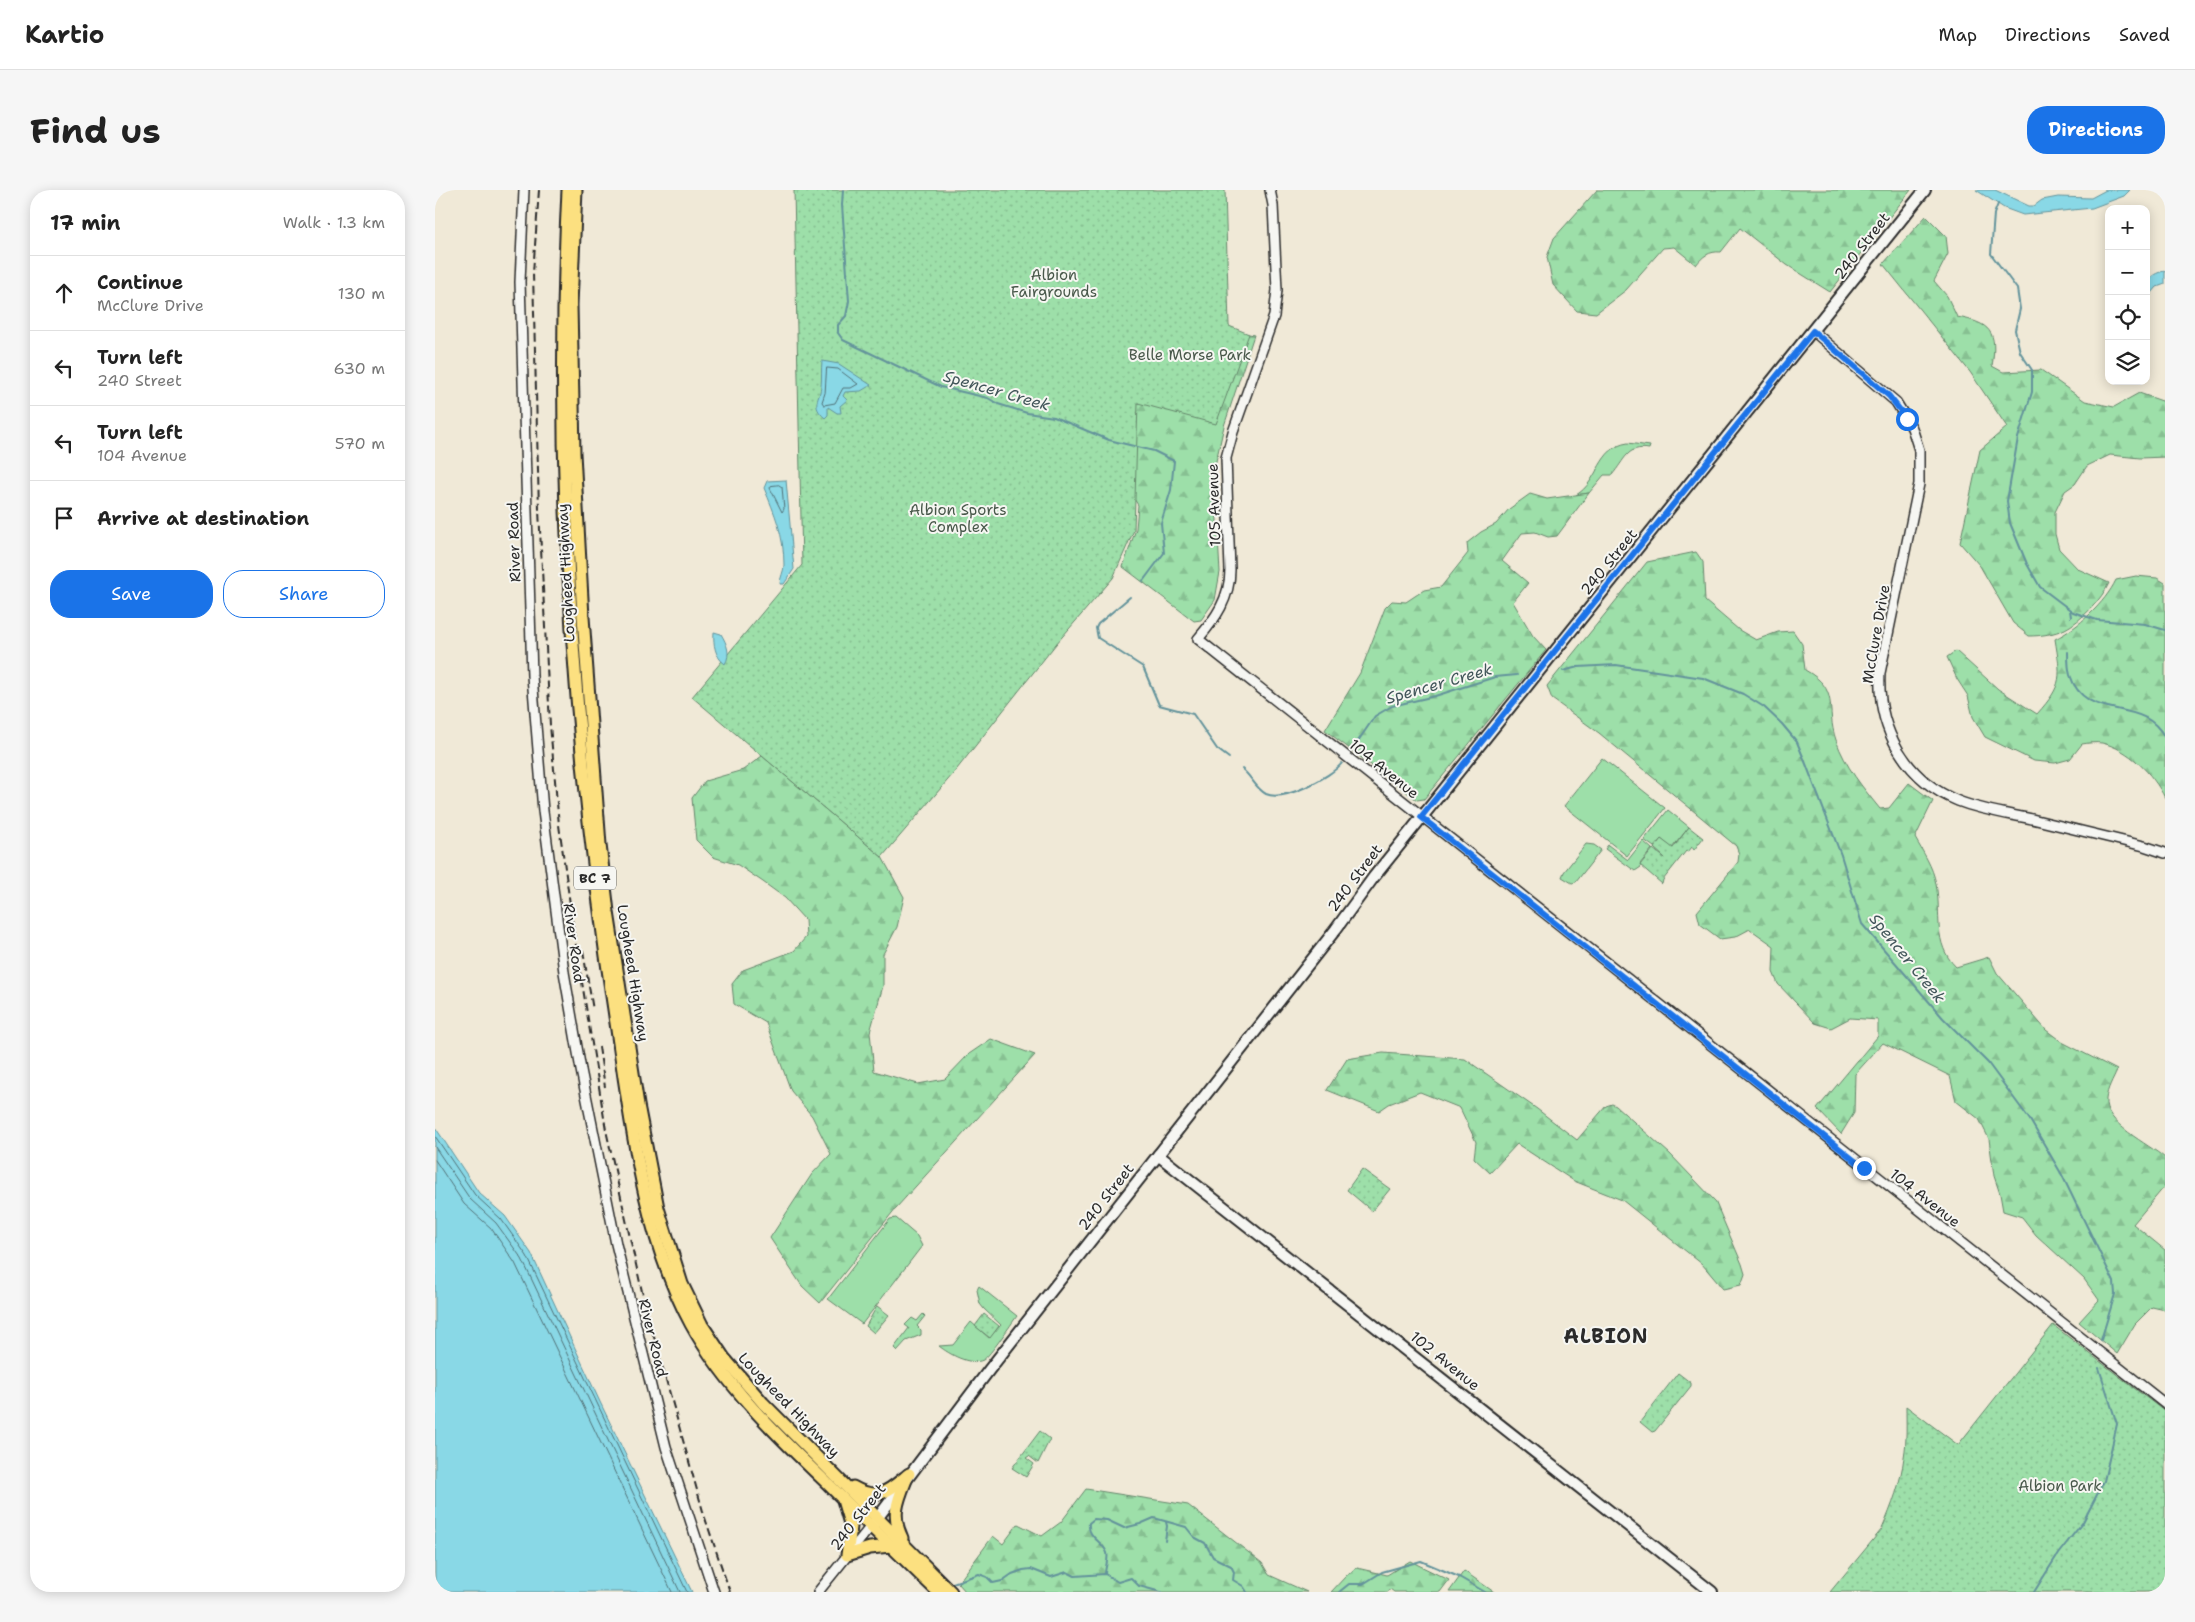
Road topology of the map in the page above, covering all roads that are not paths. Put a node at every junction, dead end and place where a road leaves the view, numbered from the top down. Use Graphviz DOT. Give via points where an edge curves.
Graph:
graph roads {
  1 [pos="524,190"];
  2 [pos="568,190"];
  3 [pos="576,190"];
  4 [pos="1270,190"];
  5 [pos="1925,190"];
  6 [pos="1813,331"];
  7 [pos="1199,639"];
  8 [pos="1421,817"];
  9 [pos="2165,854"];
  10 [pos="1158,1155"];
  11 [pos="2165,1404"];
  12 [pos="909,1474"];
  13 [pos="841,1480"];
  14 [pos="842,1498"];
  15 [pos="875,1522"];
  16 [pos="905,1544"];
  17 [pos="891,1546"];
  18 [pos="847,1556"];
  19 [pos="714,1592"];
  20 [pos="818,1592"];
  21 [pos="938,1592"];
  22 [pos="951,1592"];
  23 [pos="1712,1592"];
  1 -- 19 [label="street, River Road" via="520,282 532,676 543,811 564,972 618,1252 666,1447"];
  2 -- 14 [label="highway, Lougheed Highway / BC 7" via="563,388 567,528 584,782 607,968 644,1184 660,1252 681,1305 706,1348 763,1419"];
  3 -- 13 [label="highway, Lougheed Highway / BC 7" via="571,305 574,453 598,816 608,912 657,1208 682,1284 702,1326 724,1358 763,1403"];
  4 -- 7 [label="street, 105 Avenue" via="1277,284 1275,309 1227,452 1228,588 1219,612"];
  5 -- 6 [label="main road, 240 Street"];
  6 -- 8 [label="main road, 240 Street"];
  6 -- 9 [label="street, McClure Drive" via="1896,402 1912,428 1919,450 1919,484 1880,673 1882,708 1899,753 1926,783 1963,803 2144,846"];
  7 -- 8 [label="street, 104 Avenue"];
  8 -- 10 [label="main road, 240 Street"];
  8 -- 11 [label="street, 104 Avenue"];
  10 -- 12 [label="main road, 240 Street"];
  10 -- 23 [label="main road, 102 Avenue"];
  12 -- 13 [label="highway" via="887,1491 872,1495"];
  12 -- 15 [label="main road, 240 Street"];
  12 -- 16 [label="highway" via="894,1517"];
  13 -- 15 [label="highway, Lougheed Highway / BC 7"];
  14 -- 15 [label="highway, Lougheed Highway / BC 7"];
  14 -- 18 [label="highway" via="851,1527"];
  15 -- 16 [label="highway, Lougheed Highway / BC 7"];
  15 -- 17 [label="highway, Lougheed Highway / BC 7"];
  15 -- 18 [label="street, 240 Street"];
  16 -- 22 [label="highway, Lougheed Highway / BC 7"];
  17 -- 18 [label="highway" via="870,1548"];
  17 -- 21 [label="highway, Lougheed Highway / BC 7"];
  18 -- 20 [label="street, 240 Street"];
}
